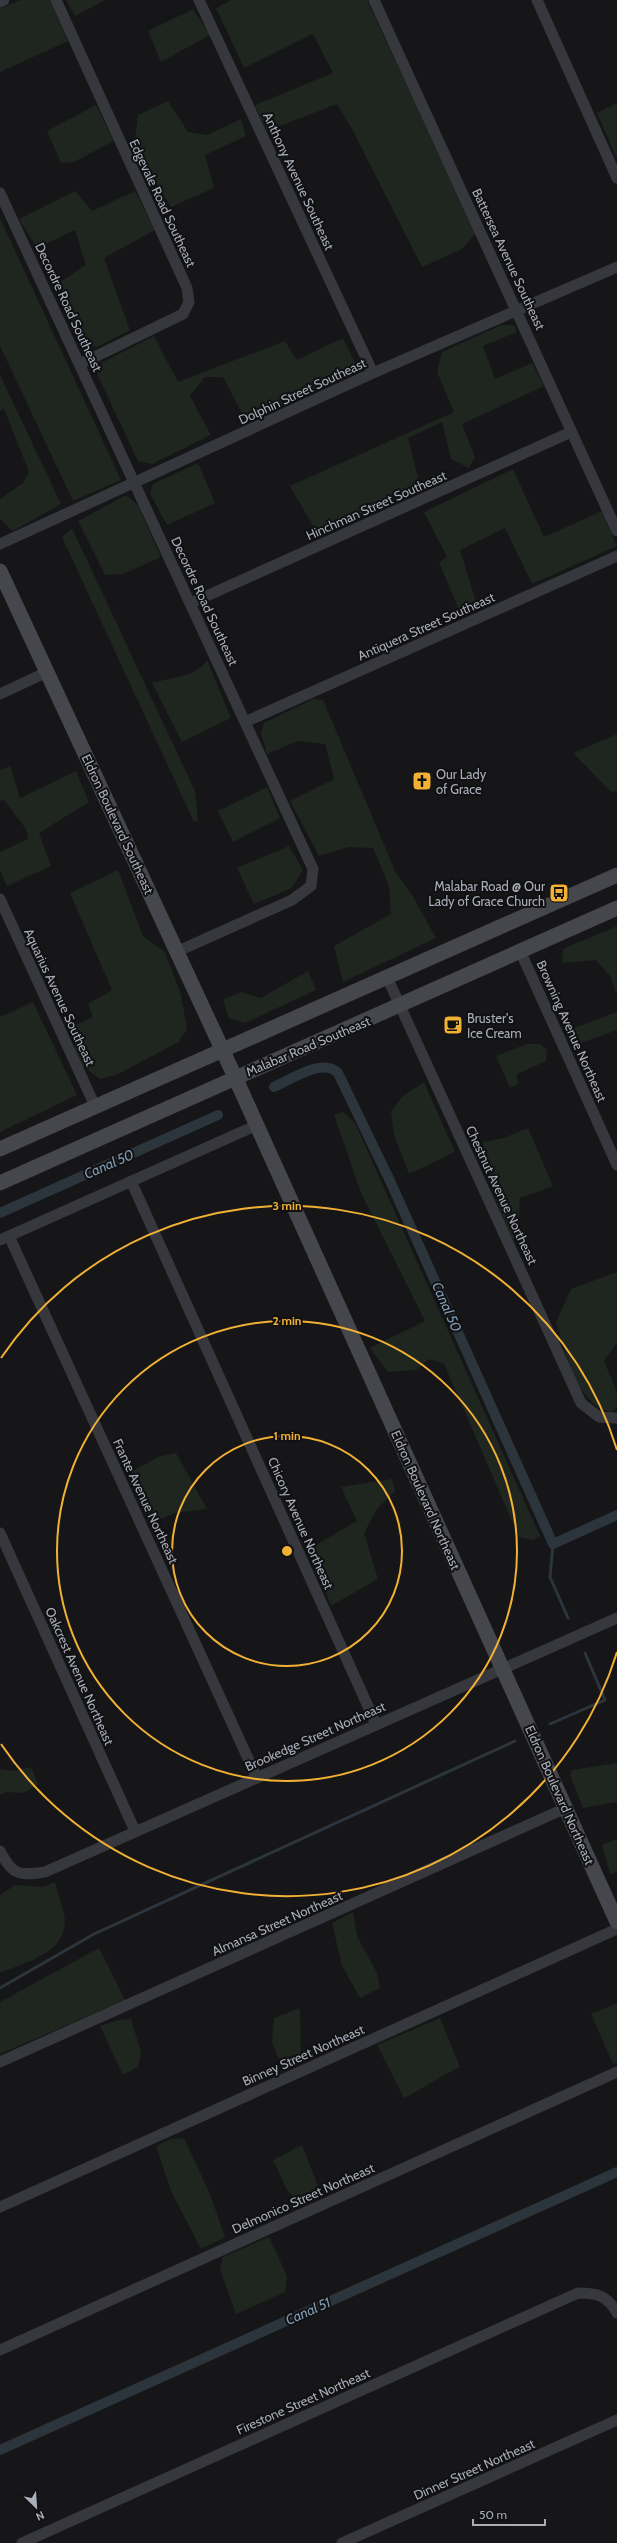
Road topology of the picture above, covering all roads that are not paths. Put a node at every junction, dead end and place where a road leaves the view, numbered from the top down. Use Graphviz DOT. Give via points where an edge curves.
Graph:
graph roads {
  1 [pos="4,0"];
  2 [pos="56,0"];
  3 [pos="199,0"];
  4 [pos="374,0"];
  5 [pos="537,0"];
  6 [pos="0,2"];
  7 [pos="617,178"];
  8 [pos="0,193"];
  9 [pos="617,266"];
  10 [pos="518,311"];
  11 [pos="80,364"];
  12 [pos="374,373"];
  13 [pos="571,432"];
  14 [pos="134,483"];
  15 [pos="617,531"];
  16 [pos="0,544"];
  17 [pos="617,556"];
  18 [pos="0,571"];
  19 [pos="191,603"];
  20 [pos="47,672"];
  21 [pos="0,694"];
  22 [pos="247,721"];
  23 [pos="617,875"];
  24 [pos="0,899"];
  25 [pos="617,908"];
  26 [pos="176,952"];
  27 [pos="521,953"];
  28 [pos="387,977"];
  29 [pos="400,1006"];
  30 [pos="223,1050"];
  31 [pos="235,1077"];
  32 [pos="95,1106"];
  33 [pos="257,1125"];
  34 [pos="0,1149"];
  35 [pos="617,1165"];
  36 [pos="131,1181"];
  37 [pos="0,1183"];
  38 [pos="5,1238"];
  39 [pos="617,1418"];
  40 [pos="0,1533"];
  41 [pos="617,1618"];
  42 [pos="502,1669"];
  43 [pos="376,1724"];
  44 [pos="257,1778"];
  45 [pos="566,1808"];
  46 [pos="135,1831"];
  47 [pos="0,1851"];
  48 [pos="617,1922"];
  49 [pos="617,1929"];
  50 [pos="0,2062"];
  51 [pos="617,2072"];
  52 [pos="0,2206"];
  53 [pos="617,2313"];
  54 [pos="0,2350"];
  55 [pos="617,2420"];
  56 [pos="22,2543"];
  57 [pos="342,2543"];
  1 -- 6 [label="street"];
  2 -- 11 [label="street, Edgevale Road Southeast" via="187,288 189,302 183,314"];
  3 -- 12 [label="street, Anthony Avenue Southeast"];
  4 -- 10 [label="street, Battersea Avenue Southeast"];
  5 -- 7 [label="street"];
  8 -- 11 [label="street, Decordre Road Southeast"];
  9 -- 10 [label="street, Dolphin Street Southeast"];
  10 -- 12 [label="street, Dolphin Street Southeast"];
  10 -- 13 [label="street, Battersea Avenue Southeast"];
  11 -- 14 [label="street, Decordre Road Southeast"];
  12 -- 14 [label="street, Dolphin Street Southeast"];
  13 -- 15 [label="street, Battersea Avenue Southeast"];
  13 -- 19 [label="street, Hinchman Street Southeast"];
  14 -- 16 [label="street, Dolphin Street Southeast"];
  14 -- 19 [label="street, Decordre Road Southeast"];
  17 -- 22 [label="street, Antiquera Street Southeast"];
  18 -- 20 [label="street, Eldron Boulevard Southeast"];
  19 -- 22 [label="street, Decordre Road Southeast"];
  20 -- 21 [label="street"];
  20 -- 26 [label="street, Eldron Boulevard Southeast"];
  22 -- 26 [label="street, Decordre Road Southeast" via="314,869 311,886 292,900"];
  23 -- 28 [label="street"];
  24 -- 32 [label="street, Aquarius Avenue Southeast"];
  25 -- 27 [label="street, Malabar Road Southeast"];
  26 -- 30 [label="street, Eldron Boulevard Southeast"];
  27 -- 29 [label="street, Malabar Road Southeast"];
  27 -- 35 [label="street, Browning Avenue Northeast"];
  28 -- 29 [label="street, Chestnut Avenue Northeast"];
  28 -- 30 [label="street"];
  29 -- 31 [label="street, Malabar Road Southeast"];
  29 -- 39 [label="street, Chestnut Avenue Northeast" via="581,1403 599,1417"];
  30 -- 31 [label="street, Eldron Boulevard Southeast"];
  30 -- 32 [label="street"];
  31 -- 33 [label="street, Eldron Boulevard Northeast"];
  31 -- 37 [label="street, Malabar Road Southeast"];
  32 -- 34 [label="street"];
  33 -- 36 [label="street"];
  33 -- 42 [label="street, Eldron Boulevard Northeast"];
  36 -- 38 [label="street"];
  36 -- 43 [label="street, Chicory Avenue Northeast"];
  38 -- 44 [label="street, Frante Avenue Northeast"];
  40 -- 46 [label="street, Oakcrest Avenue Northeast"];
  41 -- 42 [label="street, Brookedge Street Northeast"];
  42 -- 43 [label="street, Brookedge Street Northeast"];
  42 -- 45 [label="street, Eldron Boulevard Northeast"];
  43 -- 44 [label="street, Brookedge Street Northeast"];
  44 -- 46 [label="street, Brookedge Street Northeast"];
  45 -- 48 [label="street, Eldron Boulevard Northeast"];
  45 -- 50 [label="street, Almansa Street Northeast"];
  46 -- 47 [label="street, Brookedge Street Northeast" via="45,1872 23,1875 8,1867"];
  49 -- 52 [label="street, Binney Street Northeast"];
  51 -- 54 [label="street, Delmonico Street Northeast"];
  53 -- 56 [label="street, Firestone Street Northeast" via="606,2298 598,2293 578,2293"];
  55 -- 57 [label="street, Dinner Street Northeast"];
}
